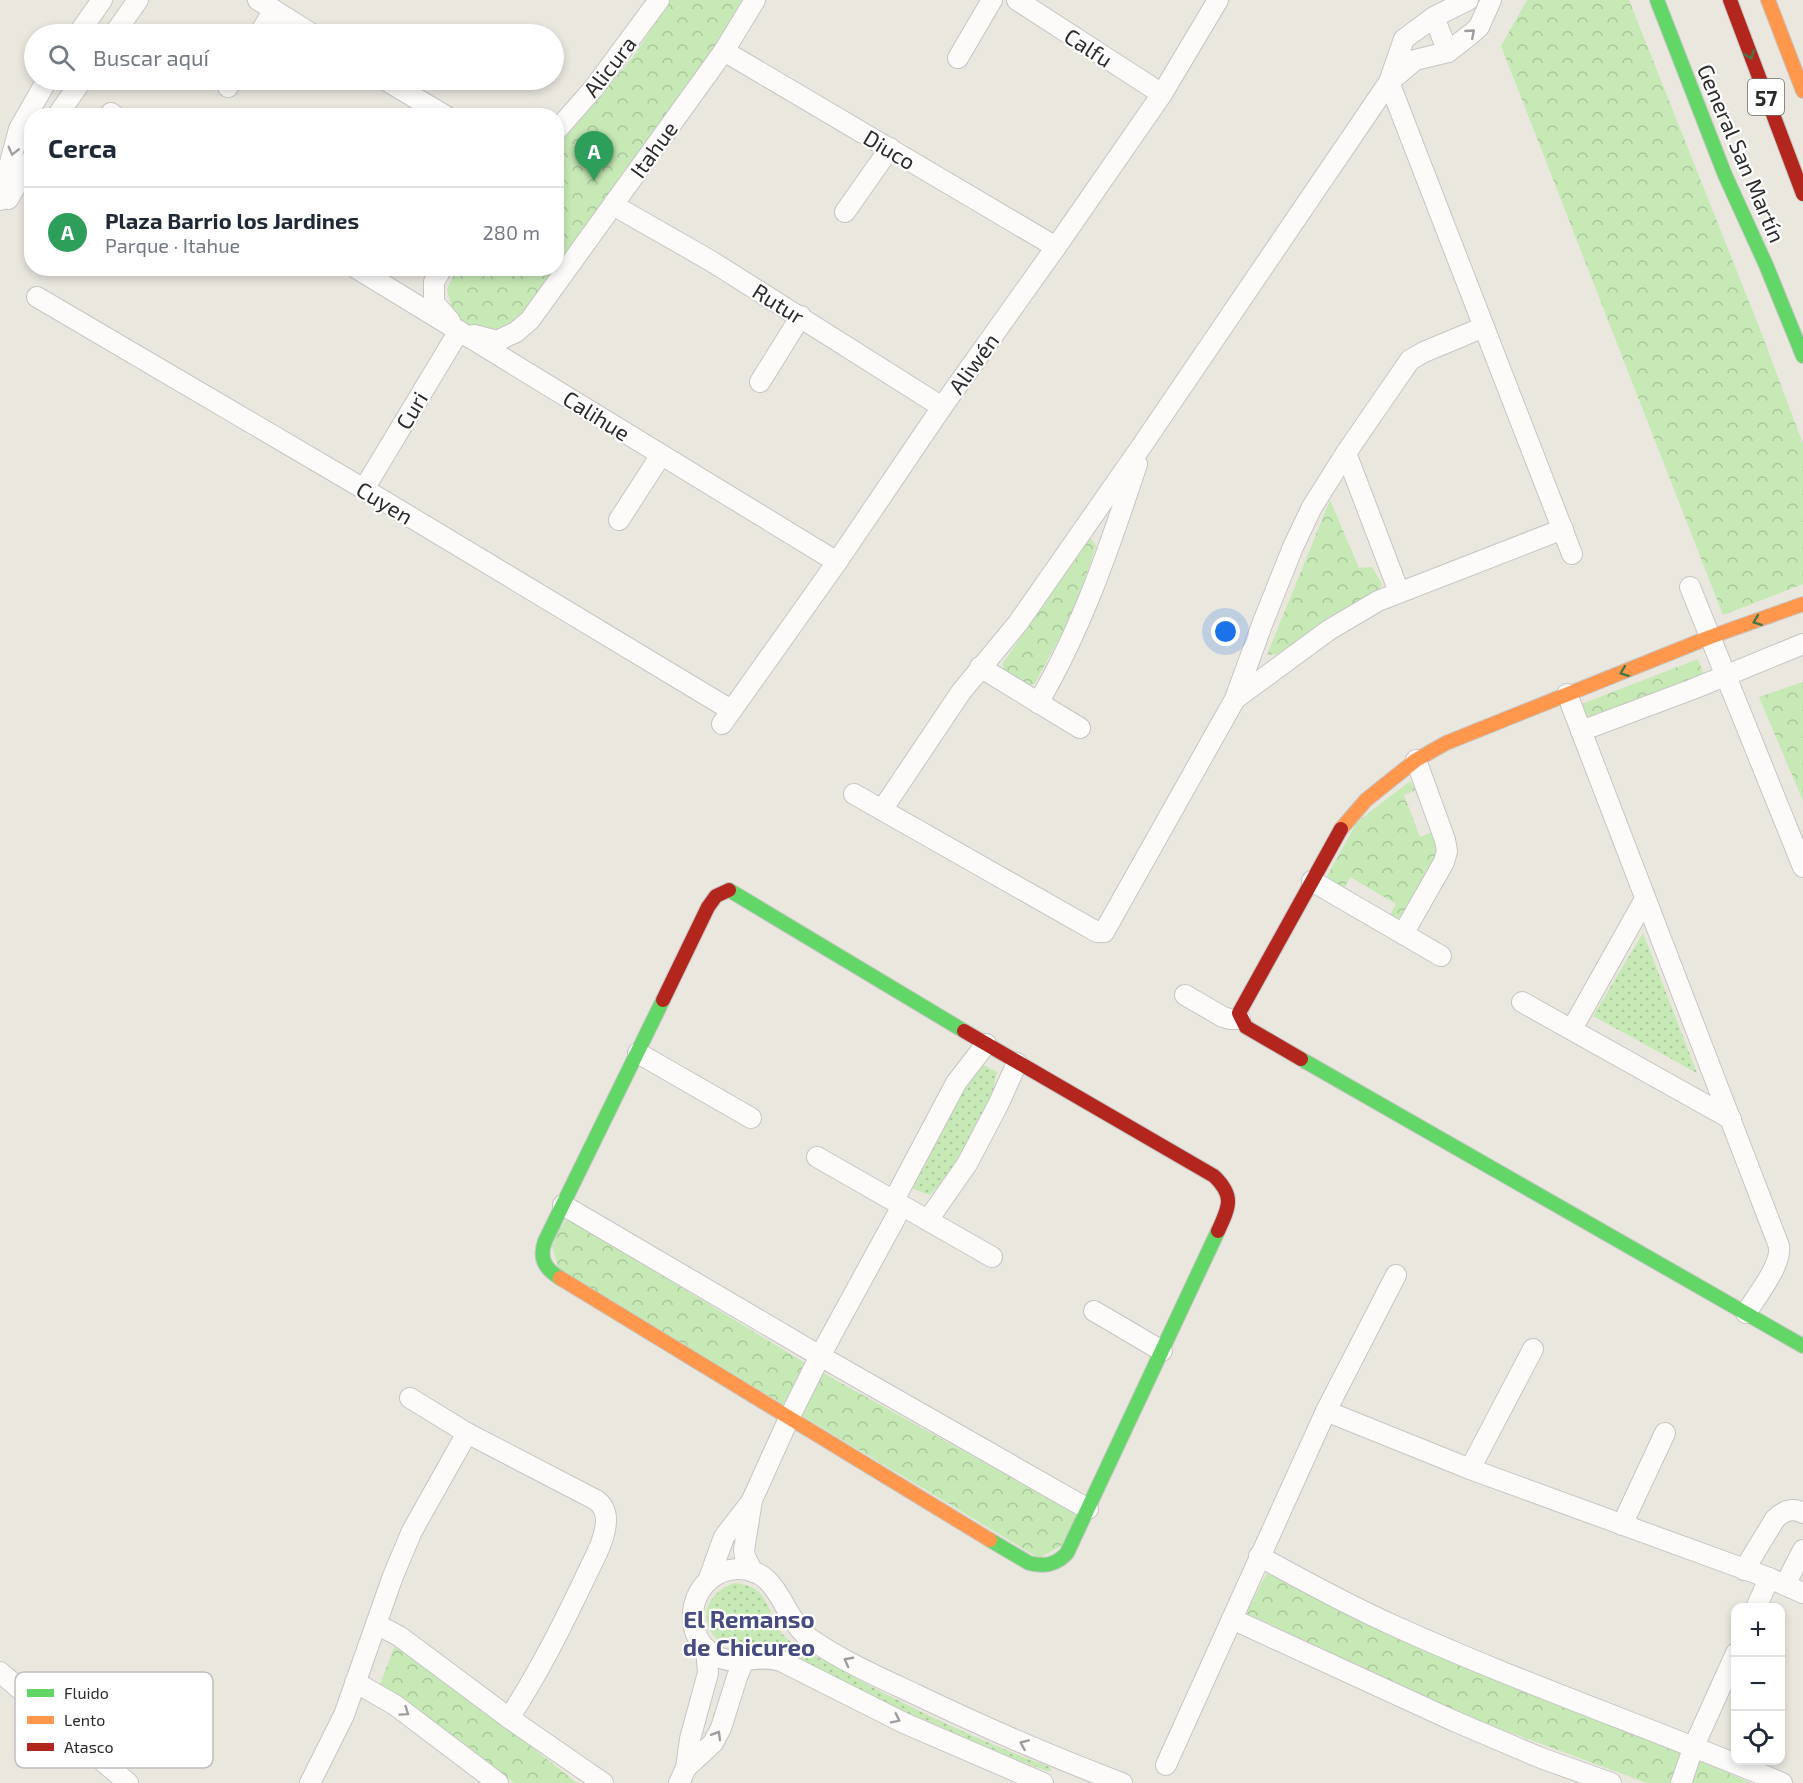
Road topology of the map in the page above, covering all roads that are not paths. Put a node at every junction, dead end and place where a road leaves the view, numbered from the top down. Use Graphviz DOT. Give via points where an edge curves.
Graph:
graph roads {
  1 [pos="102,0"];
  2 [pos="138,0"];
  3 [pos="755,0"];
  4 [pos="992,0"];
  5 [pos="1017,0"];
  6 [pos="1218,0"];
  7 [pos="1468,0"];
  8 [pos="1491,0"];
  9 [pos="1657,0"];
  10 [pos="1730,0"];
  11 [pos="1768,0"];
  12 [pos="651,3"];
  13 [pos="266,5"];
  14 [pos="1434,16"];
  15 [pos="85,24"];
  16 [pos="121,24"];
  17 [pos="261,24"];
  18 [pos="296,24"];
  19 [pos="724,51"];
  20 [pos="1448,52"];
  21 [pos="958,58"];
  22 [pos="1389,82"];
  23 [pos="41,90"];
  24 [pos="75,90"];
  25 [pos="402,90"];
  26 [pos="1803,91"];
  27 [pos="1162,94"];
  28 [pos="31,108"];
  29 [pos="63,108"];
  30 [pos="432,108"];
  31 [pos="24,120"];
  32 [pos="564,122"];
  33 [pos="890,148"];
  34 [pos="24,172"];
  35 [pos="1803,194"];
  36 [pos="0,200"];
  37 [pos="613,205"];
  38 [pos="0,212"];
  39 [pos="845,212"];
  40 [pos="1056,248"];
  41 [pos="564,273"];
  42 [pos="370,276"];
  43 [pos="437,276"];
  44 [pos="562,276"];
  45 [pos="37,297"];
  46 [pos="801,316"];
  47 [pos="1484,327"];
  48 [pos="459,331"];
  49 [pos="1803,356"];
  50 [pos="760,382"];
  51 [pos="942,407"];
  52 [pos="1143,444"];
  53 [pos="1346,453"];
  54 [pos="661,455"];
  55 [pos="364,489"];
  56 [pos="620,520"];
  57 [pos="1563,529"];
  58 [pos="1572,554"];
  59 [pos="837,562"];
  60 [pos="1690,587"];
  61 [pos="1399,592"];
  62 [pos="1803,604"];
  63 [pos="1710,638"];
  64 [pos="1803,644"];
  65 [pos="980,667"];
  66 [pos="1725,676"];
  67 [pos="1567,694"];
  68 [pos="1235,699"];
  69 [pos="1038,703"];
  70 [pos="727,717"];
  71 [pos="1080,728"];
  72 [pos="1581,731"];
  73 [pos="1416,760"];
  74 [pos="854,794"];
  75 [pos="882,810"];
  76 [pos="1803,867"];
  77 [pos="1312,880"];
  78 [pos="1645,899"];
  79 [pos="1403,934"];
  80 [pos="1441,956"];
  81 [pos="1185,995"];
  82 [pos="1522,1002"];
  83 [pos="1240,1019"];
  84 [pos="1572,1029"];
  85 [pos="986,1044"];
  86 [pos="638,1053"];
  87 [pos="1017,1062"];
  88 [pos="751,1118"];
  89 [pos="1731,1119"];
  90 [pos="817,1156"];
  91 [pos="898,1203"];
  92 [pos="563,1204"];
  93 [pos="928,1220"];
  94 [pos="992,1257"];
  95 [pos="1396,1275"];
  96 [pos="1094,1311"];
  97 [pos="1746,1313"];
  98 [pos="1803,1346"];
  99 [pos="1533,1348"];
  100 [pos="1162,1351"];
  101 [pos="820,1356"];
  102 [pos="410,1398"];
  103 [pos="1326,1411"];
  104 [pos="790,1416"];
  105 [pos="467,1433"];
  106 [pos="1665,1433"];
  107 [pos="1470,1469"];
  108 [pos="752,1500"];
  109 [pos="1088,1509"];
  110 [pos="1803,1513"];
  111 [pos="1622,1525"];
  112 [pos="1803,1550"];
  113 [pos="1259,1556"];
  114 [pos="1744,1570"];
  115 [pos="753,1572"];
  116 [pos="708,1581"];
  117 [pos="1786,1586"];
  118 [pos="1763,1603"];
  119 [pos="1232,1619"];
  120 [pos="376,1624"];
  121 [pos="706,1649"];
  122 [pos="1734,1657"];
  123 [pos="744,1660"];
  124 [pos="0,1672"];
  125 [pos="355,1682"];
  126 [pos="15,1685"];
  127 [pos="509,1718"];
  128 [pos="1694,1746"];
  129 [pos="1166,1765"];
  130 [pos="111,1768"];
  131 [pos="1076,1775"];
  132 [pos="682,1776"];
  133 [pos="128,1783"];
  134 [pos="310,1783"];
  135 [pos="498,1783"];
  136 [pos="603,1783"];
  137 [pos="1043,1783"];
  138 [pos="1122,1783"];
  139 [pos="1611,1783"];
  140 [pos="1681,1783"];
  141 [pos="1782,1783"];
  1 -- 15 [label="street"];
  2 -- 16 [label="street"];
  3 -- 19 [label="street, Itahue"];
  4 -- 21 [label="street"];
  5 -- 27 [label="street, Calfu"];
  6 -- 27 [label="street, Aliwén"];
  7 -- 14 [label="street"];
  20 -- 8 [label="street, one-way" via="1479,27"];
  9 -- 49 [label="main road, General San Martín" via="1725,175"];
  10 -- 35 [label="main road, 57, one-way"];
  11 -- 26 [label="main road, 57"];
  12 -- 32 [label="street, Alicura" via="594,88"];
  13 -- 17 [label="street"];
  13 -- 18 [label="street"];
  14 -- 20 [label="street"];
  14 -- 22 [label="street" via="1404,39"];
  19 -- 33 [label="street, Diuco"];
  19 -- 37 [label="street, Itahue"];
  20 -- 22 [label="street" via="1414,60"];
  22 -- 47 [label="street"];
  22 -- 52 [label="street"];
  23 -- 28 [label="street, one-way"];
  24 -- 29 [label="street"];
  25 -- 30 [label="street"];
  27 -- 40 [label="street, Aliwén"];
  31 -- 36 [label="street, one-way"];
  33 -- 39 [label="street"];
  33 -- 40 [label="street, Diuco"];
  34 -- 38 [label="street"];
  37 -- 41 [label="street, Itahue"];
  37 -- 46 [label="street, Rutur"];
  40 -- 51 [label="street, Aliwén"];
  42 -- 48 [label="street, Calihue"];
  43 -- 48 [label="street" via="434,303"];
  44 -- 48 [label="street, Itahue" via="530,320 516,332 497,341"];
  45 -- 55 [label="street, Cuyen"];
  46 -- 50 [label="street"];
  46 -- 51 [label="street, Rutur"];
  47 -- 53 [label="street" via="1410,360"];
  47 -- 57 [label="street"];
  48 -- 54 [label="street, Calihue"];
  48 -- 55 [label="street, Curi"];
  51 -- 59 [label="street, Aliwén"];
  52 -- 65 [label="street" via="1018,623"];
  52 -- 69 [label="street" via="1092,594"];
  53 -- 61 [label="street"];
  53 -- 68 [label="street" via="1312,507 1293,547"];
  54 -- 56 [label="street"];
  54 -- 59 [label="street, Calihue"];
  55 -- 70 [label="street, Cuyen"];
  57 -- 58 [label="street"];
  57 -- 61 [label="street"];
  59 -- 70 [label="street, Aliwén"];
  60 -- 63 [label="street"];
  61 -- 68 [label="street" via="1329,630"];
  62 -- 63 [label="main road, one-way"];
  63 -- 66 [label="street"];
  63 -- 67 [label="main road, one-way"];
  64 -- 66 [label="street"];
  65 -- 69 [label="street"];
  65 -- 75 [label="street"];
  66 -- 72 [label="street"];
  66 -- 76 [label="street"];
  67 -- 72 [label="street"];
  67 -- 73 [label="main road" via="1446,743"];
  68 -- 75 [label="street" via="1102,933"];
  69 -- 71 [label="street"];
  72 -- 78 [label="street"];
  73 -- 77 [label="main road" via="1350,816"];
  73 -- 79 [label="street" via="1447,851"];
  74 -- 75 [label="street"];
  77 -- 79 [label="street"];
  77 -- 83 [label="main road" via="1241,1008"];
  78 -- 84 [label="street"];
  78 -- 89 [label="street"];
  79 -- 80 [label="street"];
  81 -- 83 [label="street" via="1223,1017"];
  82 -- 84 [label="street"];
  83 -- 97 [label="main road" via="1246,1027"];
  84 -- 89 [label="street"];
  85 -- 86 [label="main road" via="729,890 712,900 703,916"];
  85 -- 87 [label="main road"];
  85 -- 91 [label="street" via="956,1083"];
  86 -- 88 [label="street"];
  86 -- 92 [label="main road"];
  87 -- 93 [label="street" via="967,1164"];
  87 -- 100 [label="main road" via="1225,1185 1230,1196 1224,1218"];
  89 -- 97 [label="street" via="1780,1251"];
  90 -- 91 [label="street"];
  91 -- 93 [label="street"];
  91 -- 101 [label="street"];
  92 -- 101 [label="street"];
  92 -- 104 [label="main road" via="540,1253 546,1267"];
  93 -- 94 [label="street"];
  95 -- 103 [label="street"];
  96 -- 100 [label="street"];
  97 -- 98 [label="main road"];
  99 -- 107 [label="street"];
  100 -- 109 [label="main road"];
  101 -- 104 [label="street"];
  101 -- 109 [label="street"];
  102 -- 105 [label="street"];
  103 -- 107 [label="street"];
  103 -- 113 [label="street"];
  104 -- 108 [label="street"];
  104 -- 109 [label="main road" via="1036,1565 1052,1565 1063,1558"];
  105 -- 120 [label="street" via="412,1531"];
  105 -- 127 [label="street" via="596,1500 606,1518 596,1555 572,1605"];
  106 -- 111 [label="street"];
  107 -- 111 [label="street"];
  108 -- 115 [label="street" via="744,1550"];
  108 -- 116 [label="street" via="723,1537"];
  110 -- 114 [label="street" via="1780,1513"];
  111 -- 114 [label="street"];
  112 -- 117 [label="street"];
  113 -- 119 [label="street"];
  113 -- 128 [label="street" via="1395,1627"];
  114 -- 117 [label="street"];
  115 -- 116 [label="street" via="729,1570"];
  131 -- 115 [label="street, one-way" via="820,1646 799,1630 773,1585"];
  116 -- 121 [label="street" via="698,1593 692,1614 696,1636"];
  117 -- 118 [label="street"];
  119 -- 129 [label="street"];
  119 -- 139 [label="street" via="1454,1721"];
  120 -- 125 [label="street"];
  120 -- 127 [label="street" via="399,1636"];
  121 -- 123 [label="street" via="723,1659"];
  121 -- 132 [label="street" via="708,1673"];
  122 -- 128 [label="street"];
  132 -- 123 [label="street, one-way" via="713,1743"];
  123 -- 137 [label="street, one-way" via="766,1657 781,1661 904,1723"];
  124 -- 126 [label="street"];
  125 -- 134 [label="street" via="344,1715"];
  125 -- 135 [label="street, one-way" via="394,1704"];
  127 -- 136 [label="street"];
  128 -- 140 [label="street"];
  128 -- 141 [label="street"];
  130 -- 133 [label="street"];
  131 -- 138 [label="street"];
}
